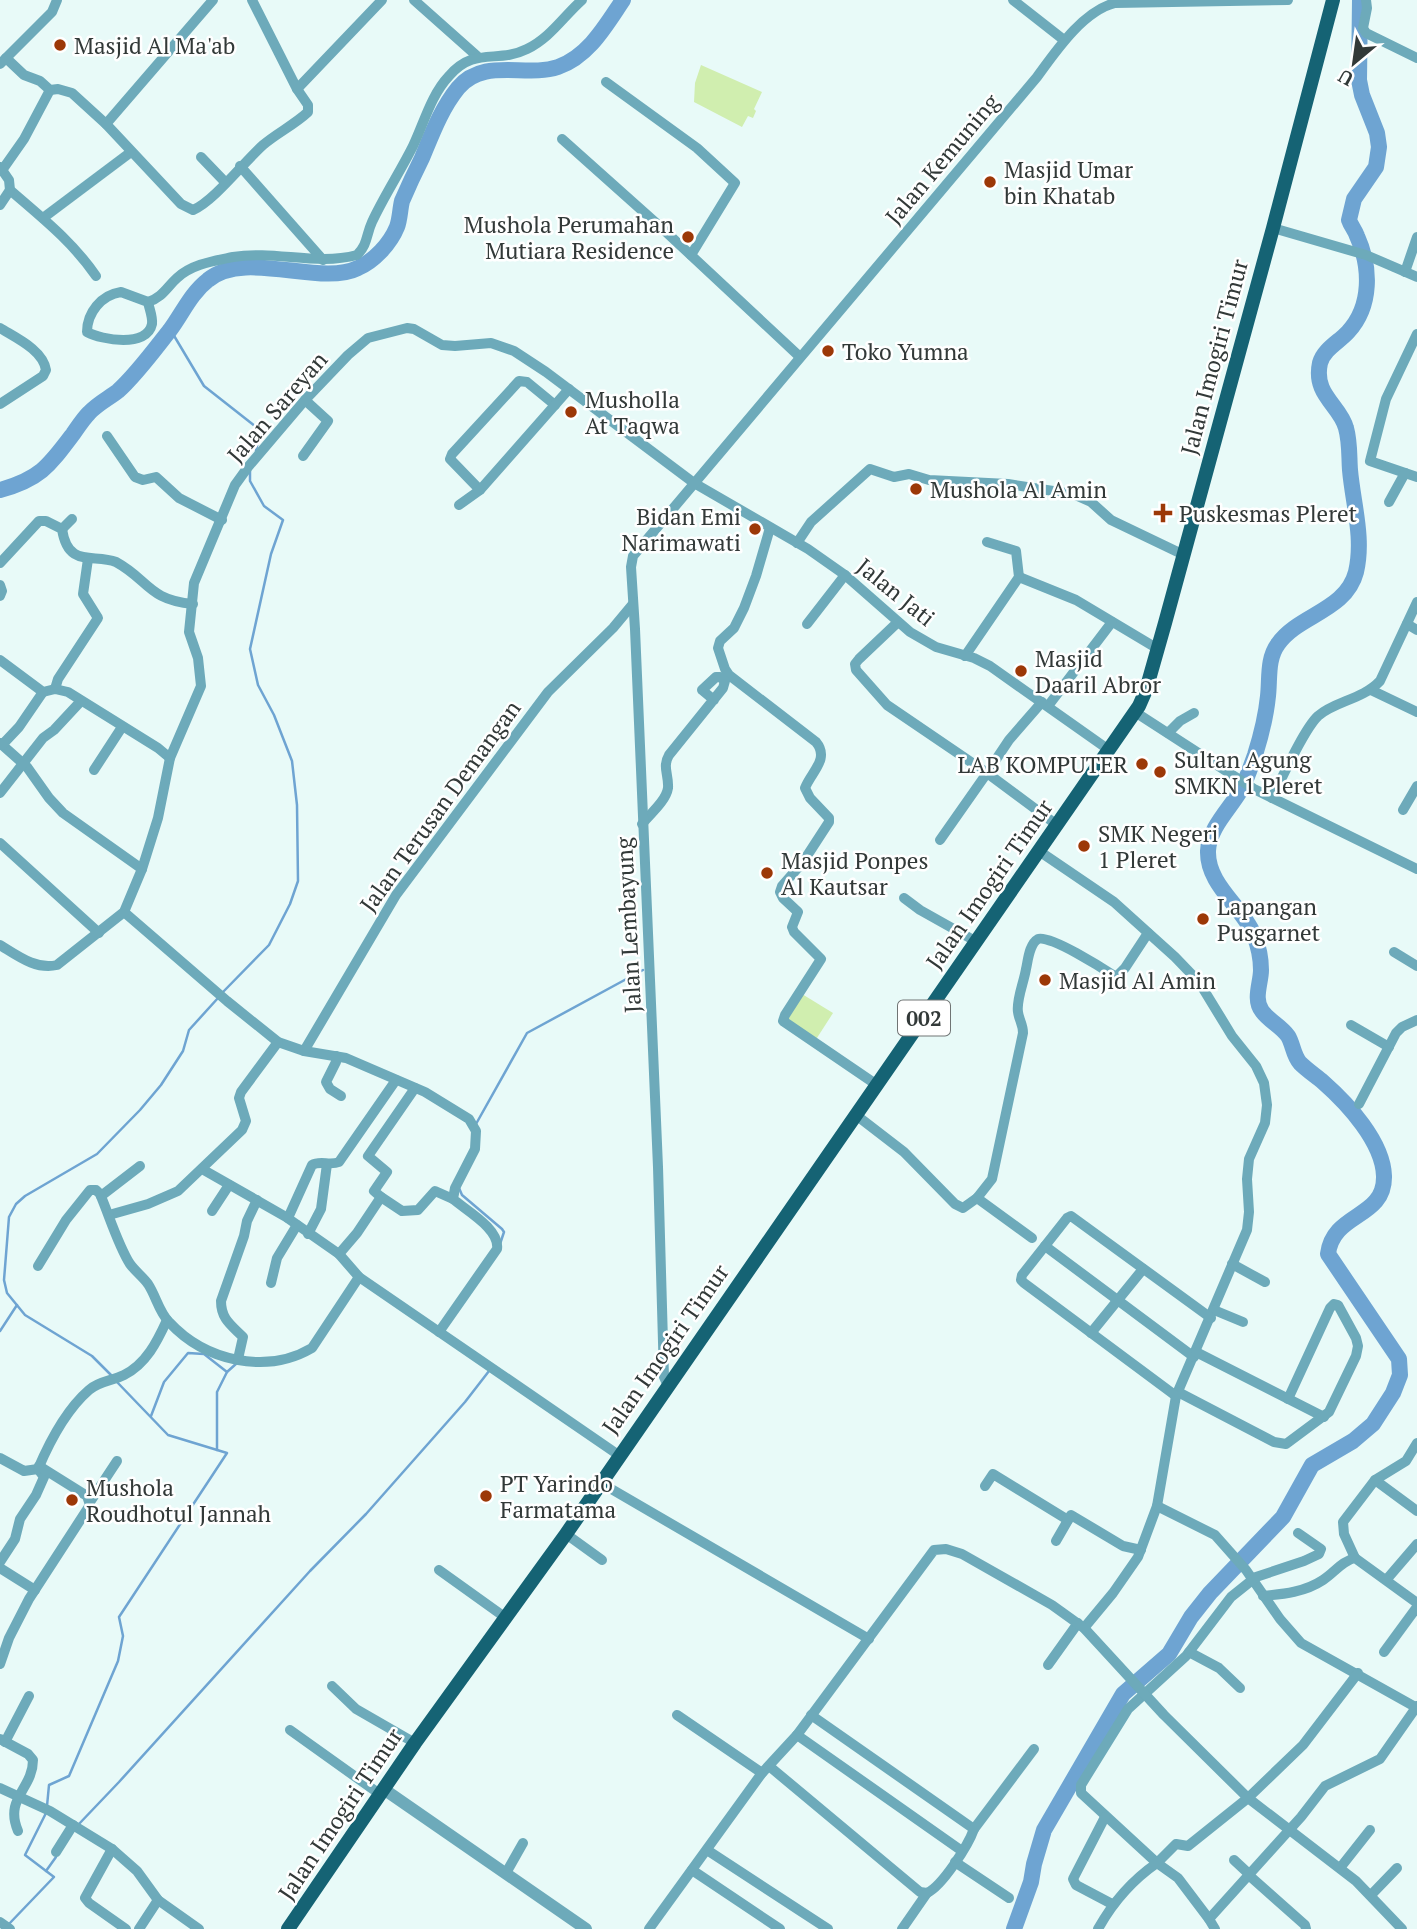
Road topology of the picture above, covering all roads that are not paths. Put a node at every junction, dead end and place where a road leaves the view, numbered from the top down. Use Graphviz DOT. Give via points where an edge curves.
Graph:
graph roads {
  1 [pos="211,0"];
  2 [pos="252,0"];
  3 [pos="382,0"];
  4 [pos="414,0"];
  5 [pos="582,0"];
  6 [pos="1013,0"];
  7 [pos="1288,0"];
  8 [pos="1333,0"];
  9 [pos="1366,0"];
  10 [pos="55,1"];
  11 [pos="1064,40"];
  12 [pos="477,56"];
  13 [pos="1417,58"];
  14 [pos="3,61"];
  15 [pos="606,82"];
  16 [pos="297,89"];
  17 [pos="50,90"];
  18 [pos="106,124"];
  19 [pos="562,139"];
  20 [pos="131,152"];
  21 [pos="201,157"];
  22 [pos="240,166"];
  23 [pos="1,168"];
  24 [pos="225,182"];
  25 [pos="10,190"];
  26 [pos="0,205"];
  27 [pos="43,218"];
  28 [pos="1273,228"];
  29 [pos="1417,237"];
  30 [pos="691,256"];
  31 [pos="323,261"];
  32 [pos="1405,272"];
  33 [pos="96,276"];
  34 [pos="1417,277"];
  35 [pos="148,302"];
  36 [pos="0,328"];
  37 [pos="1416,338"];
  38 [pos="514,351"];
  39 [pos="800,357"];
  40 [pos="569,389"];
  41 [pos="305,400"];
  42 [pos="0,404"];
  43 [pos="555,405"];
  44 [pos="107,436"];
  45 [pos="303,456"];
  46 [pos="1405,472"];
  47 [pos="1417,477"];
  48 [pos="694,484"];
  49 [pos="480,490"];
  50 [pos="1389,502"];
  51 [pos="458,505"];
  52 [pos="72,519"];
  53 [pos="222,520"];
  54 [pos="769,528"];
  55 [pos="62,529"];
  56 [pos="987,542"];
  57 [pos="797,543"];
  58 [pos="1184,555"];
  59 [pos="88,559"];
  60 [pos="0,563"];
  61 [pos="845,575"];
  62 [pos="1019,578"];
  63 [pos="0,585"];
  64 [pos="0,596"];
  65 [pos="1417,602"];
  66 [pos="193,604"];
  67 [pos="633,604"];
  68 [pos="898,622"];
  69 [pos="1112,622"];
  70 [pos="807,624"];
  71 [pos="1412,627"];
  72 [pos="1158,649"];
  73 [pos="965,656"];
  74 [pos="0,660"];
  75 [pos="55,689"];
  76 [pos="1371,690"];
  77 [pos="43,692"];
  78 [pos="713,700"];
  79 [pos="82,701"];
  80 [pos="1045,704"];
  81 [pos="1135,712"];
  82 [pos="1417,712"];
  83 [pos="1194,713"];
  84 [pos="122,727"];
  85 [pos="1168,733"];
  86 [pos="1,744"];
  87 [pos="1108,750"];
  88 [pos="170,758"];
  89 [pos="24,764"];
  90 [pos="94,770"];
  91 [pos="987,773"];
  92 [pos="1417,786"];
  93 [pos="0,793"];
  94 [pos="1272,798"];
  95 [pos="1403,810"];
  96 [pos="642,824"];
  97 [pos="1057,825"];
  98 [pos="940,840"];
  99 [pos="2,849"];
  100 [pos="1038,852"];
  101 [pos="142,869"];
  102 [pos="1417,869"];
  103 [pos="904,898"];
  104 [pos="124,912"];
  105 [pos="99,933"];
  106 [pos="1147,933"];
  107 [pos="976,942"];
  108 [pos="0,945"];
  109 [pos="1394,952"];
  110 [pos="1417,967"];
  111 [pos="1417,1020"];
  112 [pos="1351,1024"];
  113 [pos="278,1042"];
  114 [pos="1389,1046"];
  115 [pos="304,1051"];
  116 [pos="337,1056"];
  117 [pos="397,1080"];
  118 [pos="877,1085"];
  119 [pos="415,1088"];
  120 [pos="341,1096"];
  121 [pos="1359,1104"];
  122 [pos="856,1115"];
  123 [pos="352,1146"];
  124 [pos="368,1156"];
  125 [pos="327,1164"];
  126 [pos="140,1166"];
  127 [pos="201,1168"];
  128 [pos="229,1185"];
  129 [pos="101,1196"];
  130 [pos="381,1197"];
  131 [pos="977,1198"];
  132 [pos="453,1199"];
  133 [pos="257,1200"];
  134 [pos="212,1211"];
  135 [pos="109,1215"];
  136 [pos="288,1218"];
  137 [pos="297,1225"];
  138 [pos="308,1234"];
  139 [pos="1032,1238"];
  140 [pos="1045,1246"];
  141 [pos="338,1254"];
  142 [pos="1232,1264"];
  143 [pos="38,1266"];
  144 [pos="1143,1269"];
  145 [pos="359,1277"];
  146 [pos="1265,1282"];
  147 [pos="271,1283"];
  148 [pos="1118,1300"];
  149 [pos="1213,1314"];
  150 [pos="167,1320"];
  151 [pos="1243,1322"];
  152 [pos="439,1332"];
  153 [pos="1091,1333"];
  154 [pos="1195,1355"];
  155 [pos="238,1359"];
  156 [pos="668,1386"];
  157 [pos="1177,1394"];
  158 [pos="1288,1399"];
  159 [pos="1325,1417"];
  160 [pos="1417,1443"];
  161 [pos="620,1456"];
  162 [pos="0,1458"];
  163 [pos="117,1461"];
  164 [pos="1406,1461"];
  165 [pos="1417,1465"];
  166 [pos="39,1467"];
  167 [pos="1375,1480"];
  168 [pos="601,1483"];
  169 [pos="985,1486"];
  170 [pos="90,1502"];
  171 [pos="1157,1506"];
  172 [pos="1417,1511"];
  173 [pos="1068,1520"];
  174 [pos="1298,1533"];
  175 [pos="566,1534"];
  176 [pos="1056,1541"];
  177 [pos="1417,1544"];
  178 [pos="1141,1550"];
  179 [pos="1355,1558"];
  180 [pos="602,1560"];
  181 [pos="0,1562"];
  182 [pos="0,1568"];
  183 [pos="439,1570"];
  184 [pos="1250,1575"];
  185 [pos="1387,1579"];
  186 [pos="35,1590"];
  187 [pos="1263,1596"];
  188 [pos="1417,1605"];
  189 [pos="506,1618"];
  190 [pos="1081,1625"];
  191 [pos="4,1636"];
  192 [pos="869,1639"];
  193 [pos="1189,1652"];
  194 [pos="1384,1652"];
  195 [pos="0,1664"];
  196 [pos="1048,1665"];
  197 [pos="1358,1673"];
  198 [pos="332,1686"];
  199 [pos="1240,1688"];
  200 [pos="1143,1692"];
  201 [pos="29,1696"];
  202 [pos="1417,1707"];
  203 [pos="677,1715"];
  204 [pos="811,1715"];
  205 [pos="290,1730"];
  206 [pos="797,1735"];
  207 [pos="3,1740"];
  208 [pos="415,1743"];
  209 [pos="1034,1749"];
  210 [pos="766,1770"];
  211 [pos="0,1788"];
  212 [pos="383,1792"];
  213 [pos="20,1797"];
  214 [pos="1248,1798"];
  215 [pos="1105,1817"];
  216 [pos="76,1827"];
  217 [pos="974,1829"];
  218 [pos="1289,1830"];
  219 [pos="1370,1830"];
  220 [pos="18,1831"];
  221 [pos="523,1843"];
  222 [pos="112,1849"];
  223 [pos="707,1850"];
  224 [pos="962,1851"];
  225 [pos="56,1852"];
  226 [pos="1234,1860"];
  227 [pos="955,1862"];
  228 [pos="1157,1863"];
  229 [pos="1340,1868"];
  230 [pos="1397,1868"];
  231 [pos="692,1870"];
  232 [pos="506,1873"];
  233 [pos="1250,1876"];
  234 [pos="927,1894"];
  235 [pos="1371,1895"];
  236 [pos="1009,1898"];
  237 [pos="158,1900"];
  238 [pos="1112,1904"];
  239 [pos="1209,1919"];
  240 [pos="0,1922"];
  241 [pos="10,1929"];
  242 [pos="126,1929"];
  243 [pos="139,1929"];
  244 [pos="199,1929"];
  245 [pos="288,1929"];
  246 [pos="586,1929"];
  247 [pos="649,1929"];
  248 [pos="780,1929"];
  249 [pos="828,1929"];
  250 [pos="902,1929"];
  251 [pos="1098,1929"];
  252 [pos="1215,1929"];
  253 [pos="1306,1929"];
  254 [pos="1402,1929"];
  1 -- 18 [label="street"];
  2 -- 16 [label="street"];
  3 -- 16 [label="street"];
  4 -- 12 [label="street"];
  5 -- 12 [label="street" via="535,45 509,56"];
  6 -- 11 [label="street"];
  7 -- 11 [label="street, Jalan Kemuning" via="1115,3 1104,6"];
  8 -- 28 [label="main road, Jalan Imogiri Timur / 002"];
  9 -- 13 [label="street" via="1366,33"];
  10 -- 14 [label="street" via="52,12"];
  11 -- 39 [label="street, Jalan Kemuning"];
  12 -- 31 [label="street" via="451,73 438,90 372,221 363,249 357,255"];
  14 -- 17 [label="street"];
  15 -- 30 [label="street" via="697,148 736,183"];
  16 -- 22 [label="street" via="308,112"];
  17 -- 18 [label="street" via="72,93"];
  17 -- 23 [label="street" via="24,139"];
  18 -- 20 [label="street"];
  19 -- 30 [label="street"];
  20 -- 24 [label="street" via="188,210 205,203"];
  20 -- 27 [label="street"];
  21 -- 24 [label="street"];
  22 -- 24 [label="street"];
  22 -- 31 [label="street"];
  23 -- 25 [label="street"];
  25 -- 26 [label="street"];
  25 -- 27 [label="street"];
  27 -- 33 [label="street"];
  28 -- 32 [label="street" via="1366,255"];
  28 -- 58 [label="main road, Jalan Imogiri Timur / 002"];
  29 -- 32 [label="street"];
  30 -- 39 [label="street"];
  31 -- 35 [label="street" via="254,255 206,263 179,276"];
  32 -- 34 [label="street"];
  35 -- 35 [label="street" via="152,323 142,336 109,340 87,332 93,310 114,293"];
  36 -- 42 [label="street" via="36,352 46,370"];
  37 -- 46 [label="street" via="1386,399 1370,461"];
  38 -- 40 [label="street, Jalan Jati"];
  38 -- 41 [label="street, Jalan Sareyan" via="491,342 442,345 414,329 402,328 364,340"];
  39 -- 48 [label="street, Jalan Kemuning"];
  40 -- 43 [label="street"];
  40 -- 48 [label="street, Jalan Jati"];
  41 -- 45 [label="street" via="328,421"];
  41 -- 53 [label="street, Jalan Sareyan" via="235,485"];
  43 -- 49 [label="street"];
  43 -- 49 [label="street" via="527,382 519,381 476,426 450,459"];
  44 -- 53 [label="street" via="135,477 156,477 179,498"];
  46 -- 47 [label="street"];
  46 -- 50 [label="street"];
  48 -- 54 [label="street, Jalan Jati"];
  48 -- 67 [label="street, Jalan Lembayung" via="633,556"];
  49 -- 51 [label="street"];
  52 -- 55 [label="street"];
  53 -- 66 [label="street, Jalan Sareyan" via="194,583"];
  54 -- 57 [label="street, Jalan Jati"];
  54 -- 118 [label="street" via="744,608 718,645 729,675 823,752 805,788 829,822 780,892 798,912 793,931 821,959 783,1021"];
  55 -- 59 [label="street" via="72,550"];
  55 -- 60 [label="street" via="40,520"];
  56 -- 62 [label="street" via="1016,551"];
  57 -- 58 [label="street" via="811,522 870,469 894,477 909,474 929,480 1008,484 1073,494 1111,520"];
  57 -- 61 [label="street, Jalan Jati"];
  58 -- 72 [label="main road, Jalan Imogiri Timur / 002"];
  59 -- 66 [label="street" via="107,558 164,598"];
  59 -- 75 [label="street" via="83,593 98,618"];
  61 -- 68 [label="street, Jalan Jati"];
  61 -- 70 [label="street"];
  62 -- 69 [label="street" via="1069,596"];
  62 -- 73 [label="street"];
  63 -- 64 [label="street"];
  65 -- 71 [label="street"];
  66 -- 88 [label="street, Jalan Sareyan" via="189,632 201,686"];
  67 -- 96 [label="street, Jalan Lembayung"];
  67 -- 115 [label="street, Jalan Terusan Demangan" via="548,692 396,895"];
  68 -- 73 [label="street, Jalan Jati" via="929,643"];
  68 -- 91 [label="street" via="859,659 856,670 887,705"];
  69 -- 72 [label="street"];
  69 -- 80 [label="street"];
  71 -- 76 [label="street"];
  72 -- 81 [label="main road, Jalan Imogiri Timur / 002"];
  73 -- 80 [label="street, Jalan Jati" via="990,666"];
  74 -- 77 [label="street"];
  75 -- 77 [label="street"];
  75 -- 79 [label="street"];
  76 -- 82 [label="street"];
  76 -- 94 [label="street" via="1318,716"];
  77 -- 86 [label="street"];
  78 -- 96 [label="street" via="667,759 667,791"];
  79 -- 84 [label="street"];
  79 -- 89 [label="street"];
  80 -- 87 [label="street, Jalan Jati"];
  80 -- 91 [label="street" via="1009,740"];
  81 -- 85 [label="street"];
  81 -- 87 [label="main road, Jalan Imogiri Timur / 002"];
  83 -- 85 [label="street"];
  84 -- 88 [label="street"];
  84 -- 90 [label="street"];
  85 -- 94 [label="street"];
  86 -- 89 [label="street"];
  87 -- 97 [label="main road, Jalan Imogiri Timur / 002"];
  88 -- 101 [label="street, Jalan Sareyan"];
  89 -- 93 [label="street"];
  89 -- 101 [label="street" via="63,813"];
  91 -- 97 [label="street"];
  91 -- 98 [label="street"];
  92 -- 95 [label="street"];
  94 -- 102 [label="street"];
  96 -- 156 [label="street, Jalan Lembayung" via="664,1377"];
  97 -- 100 [label="main road, Jalan Imogiri Timur / 002"];
  99 -- 105 [label="street"];
  100 -- 106 [label="street" via="1102,893"];
  100 -- 107 [label="main road, Jalan Imogiri Timur / 002"];
  101 -- 104 [label="street, Jalan Sareyan"];
  103 -- 107 [label="street"];
  104 -- 105 [label="street, Jalan Sareyan"];
  104 -- 113 [label="street"];
  105 -- 108 [label="street, Jalan Sareyan" via="57,965 46,968"];
  106 -- 131 [label="street" via="1116,977 1048,940 1034,944 1017,1010 1023,1033 997,1161 992,1179"];
  106 -- 142 [label="street" via="1199,982 1264,1083 1267,1113 1249,1159 1249,1220"];
  107 -- 118 [label="main road, Jalan Imogiri Timur / 002"];
  109 -- 110 [label="street"];
  111 -- 114 [label="street" via="1400,1028"];
  112 -- 114 [label="street"];
  113 -- 115 [label="street"];
  113 -- 127 [label="street" via="241,1092 245,1126"];
  114 -- 121 [label="street"];
  115 -- 116 [label="street"];
  116 -- 117 [label="street"];
  116 -- 120 [label="street" via="326,1082"];
  117 -- 119 [label="street"];
  117 -- 123 [label="street"];
  118 -- 122 [label="main road, Jalan Imogiri Timur / 002"];
  119 -- 124 [label="street"];
  119 -- 132 [label="street" via="469,1119 476,1130 475,1149"];
  122 -- 131 [label="street" via="904,1152 955,1205 966,1207"];
  122 -- 156 [label="main road, Jalan Imogiri Timur / 002"];
  123 -- 124 [label="street"];
  123 -- 125 [label="street" via="339,1162"];
  124 -- 130 [label="street" via="387,1171 374,1191"];
  125 -- 136 [label="street" via="312,1165"];
  125 -- 138 [label="street" via="321,1209"];
  126 -- 129 [label="street"];
  127 -- 128 [label="street"];
  127 -- 135 [label="street" via="178,1191"];
  128 -- 133 [label="street"];
  128 -- 134 [label="street"];
  129 -- 135 [label="street"];
  129 -- 143 [label="street" via="90,1190"];
  130 -- 132 [label="street" via="402,1211 418,1210 435,1191"];
  130 -- 141 [label="street"];
  131 -- 139 [label="street"];
  132 -- 152 [label="street" via="492,1232 498,1243"];
  133 -- 136 [label="street"];
  133 -- 155 [label="street" via="221,1301 225,1320 243,1337"];
  135 -- 150 [label="street" via="129,1263 148,1284"];
  136 -- 137 [label="street"];
  137 -- 138 [label="street"];
  137 -- 147 [label="street" via="277,1258"];
  138 -- 141 [label="street"];
  140 -- 144 [label="street" via="1071,1216"];
  140 -- 148 [label="street"];
  140 -- 153 [label="street" via="1021,1280"];
  141 -- 145 [label="street"];
  142 -- 146 [label="street"];
  142 -- 149 [label="street"];
  144 -- 148 [label="street"];
  144 -- 149 [label="street"];
  145 -- 152 [label="street"];
  145 -- 155 [label="street" via="312,1348 261,1364"];
  148 -- 153 [label="street"];
  148 -- 154 [label="street"];
  149 -- 151 [label="street"];
  149 -- 154 [label="street"];
  150 -- 155 [label="street" via="198,1345"];
  150 -- 166 [label="street" via="146,1358 81,1398 52,1437"];
  152 -- 161 [label="street"];
  153 -- 157 [label="street"];
  154 -- 157 [label="street"];
  154 -- 158 [label="street"];
  156 -- 161 [label="main road, Jalan Imogiri Timur / 002"];
  157 -- 159 [label="street" via="1282,1445"];
  157 -- 171 [label="street"];
  158 -- 159 [label="street"];
  158 -- 159 [label="street" via="1330,1308 1338,1305 1356,1338 1357,1350"];
  160 -- 164 [label="street"];
  161 -- 168 [label="main road, Jalan Imogiri Timur / 002"];
  162 -- 166 [label="street" via="24,1471"];
  163 -- 170 [label="street"];
  164 -- 165 [label="street"];
  164 -- 167 [label="street"];
  166 -- 170 [label="street"];
  166 -- 181 [label="street" via="44,1477"];
  167 -- 172 [label="street"];
  167 -- 179 [label="street" via="1343,1522"];
  168 -- 175 [label="main road, Jalan Imogiri Timur / 002"];
  168 -- 192 [label="street"];
  169 -- 173 [label="street" via="996,1470"];
  170 -- 186 [label="street"];
  171 -- 178 [label="street"];
  171 -- 184 [label="street" via="1214,1535"];
  173 -- 176 [label="street"];
  173 -- 178 [label="street" via="1071,1515 1123,1546"];
  174 -- 184 [label="street" via="1319,1546 1319,1554"];
  175 -- 180 [label="street"];
  175 -- 189 [label="main road, Jalan Imogiri Timur / 002"];
  177 -- 185 [label="street"];
  178 -- 190 [label="street" via="1114,1593"];
  179 -- 185 [label="street"];
  179 -- 187 [label="street" via="1305,1589"];
  182 -- 186 [label="street"];
  183 -- 189 [label="street"];
  184 -- 187 [label="street"];
  184 -- 193 [label="street"];
  185 -- 188 [label="street"];
  186 -- 191 [label="street"];
  187 -- 197 [label="street" via="1301,1643"];
  188 -- 194 [label="street"];
  189 -- 208 [label="main road, Jalan Imogiri Timur / 002"];
  190 -- 192 [label="street" via="962,1555 939,1549"];
  190 -- 196 [label="street"];
  190 -- 200 [label="street"];
  191 -- 195 [label="street"];
  192 -- 204 [label="street"];
  193 -- 199 [label="street" via="1219,1668"];
  193 -- 200 [label="street"];
  197 -- 202 [label="street"];
  197 -- 214 [label="street" via="1303,1745"];
  198 -- 208 [label="street" via="356,1709"];
  200 -- 214 [label="street"];
  200 -- 215 [label="street" via="1081,1785 1083,1796"];
  201 -- 207 [label="street"];
  202 -- 218 [label="street" via="1380,1759 1325,1786"];
  203 -- 210 [label="street"];
  204 -- 206 [label="street"];
  204 -- 217 [label="street"];
  205 -- 212 [label="street"];
  206 -- 210 [label="street"];
  206 -- 224 [label="street"];
  207 -- 213 [label="street" via="33,1760"];
  208 -- 212 [label="main road, Jalan Imogiri Timur / 002"];
  209 -- 217 [label="street"];
  210 -- 223 [label="street"];
  210 -- 234 [label="street"];
  211 -- 213 [label="street"];
  212 -- 232 [label="street"];
  212 -- 245 [label="main road, Jalan Imogiri Timur / 002"];
  213 -- 216 [label="street"];
  213 -- 220 [label="street" via="13,1812"];
  214 -- 218 [label="street"];
  214 -- 228 [label="street" via="1188,1846 1176,1844"];
  215 -- 228 [label="street"];
  215 -- 238 [label="street" via="1073,1879"];
  216 -- 222 [label="street"];
  216 -- 225 [label="street"];
  217 -- 224 [label="street"];
  218 -- 229 [label="street"];
  218 -- 233 [label="street"];
  219 -- 229 [label="street"];
  221 -- 232 [label="street"];
  222 -- 237 [label="street"];
  222 -- 242 [label="street" via="85,1898"];
  223 -- 231 [label="street"];
  223 -- 249 [label="street"];
  224 -- 227 [label="street"];
  226 -- 233 [label="street"];
  227 -- 234 [label="street"];
  227 -- 236 [label="street"];
  228 -- 238 [label="street"];
  228 -- 239 [label="street" via="1178,1878"];
  229 -- 235 [label="street"];
  230 -- 235 [label="street"];
  231 -- 247 [label="street"];
  231 -- 248 [label="street"];
  232 -- 246 [label="street"];
  233 -- 239 [label="street"];
  233 -- 253 [label="street"];
  234 -- 250 [label="street"];
  235 -- 254 [label="street"];
  237 -- 243 [label="street"];
  237 -- 244 [label="street"];
  238 -- 251 [label="street"];
  239 -- 252 [label="street"];
  240 -- 241 [label="street"];
}
